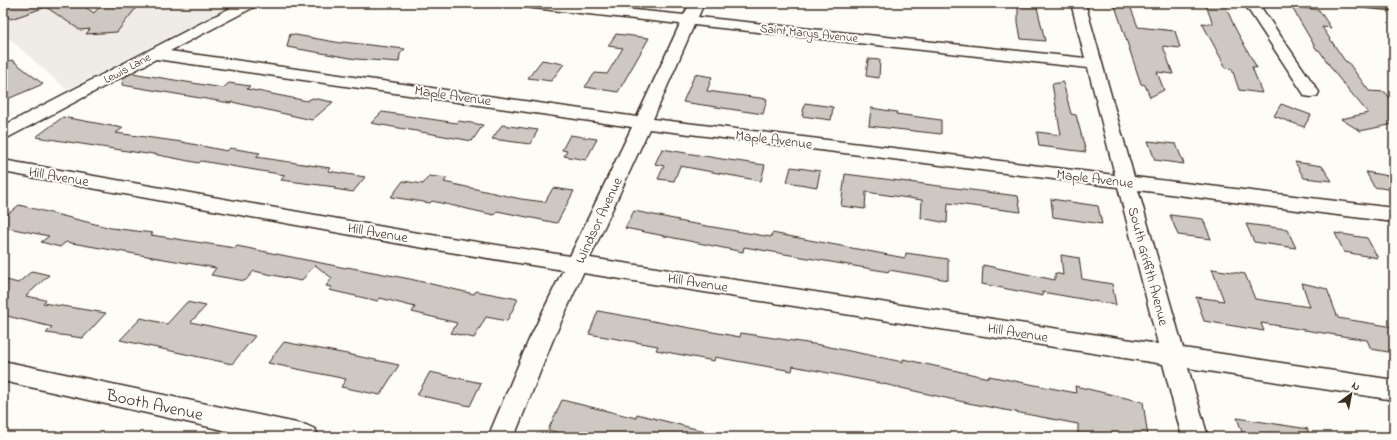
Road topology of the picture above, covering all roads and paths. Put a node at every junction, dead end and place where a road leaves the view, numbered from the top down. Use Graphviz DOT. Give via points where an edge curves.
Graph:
graph roads {
  1 [pos="251,3"];
  2 [pos="524,3"];
  3 [pos="697,3"];
  4 [pos="1078,3"];
  5 [pos="1251,3"];
  6 [pos="1360,3"];
  7 [pos="1394,6"];
  8 [pos="688,21"];
  9 [pos="155,54"];
  10 [pos="1093,64"];
  11 [pos="1312,92"];
  12 [pos="643,123"];
  13 [pos="3,133"];
  14 [pos="3,166"];
  15 [pos="1127,181"];
  16 [pos="1394,215"];
  17 [pos="578,263"];
  18 [pos="1172,356"];
  19 [pos="3,371"];
  20 [pos="1394,390"];
  21 [pos="306,437"];
  22 [pos="501,437"];
  23 [pos="1195,437"];
  1 -- 9 [label="street, Lewis Lane"];
  2 -- 8 [label="street, Saint Marys Avenue"];
  3 -- 8 [label="street, Windsor Avenue"];
  4 -- 10 [label="street, South Griffith Avenue"];
  5 -- 11 [label="street"];
  6 -- 7 [label="street"];
  8 -- 10 [label="street, Saint Marys Avenue"];
  8 -- 12 [label="street, Windsor Avenue"];
  9 -- 12 [label="street, Maple Avenue"];
  9 -- 13 [label="street, Lewis Lane"];
  10 -- 15 [label="street, South Griffith Avenue"];
  12 -- 15 [label="street, Maple Avenue"];
  12 -- 17 [label="street, Windsor Avenue"];
  14 -- 17 [label="street, Hill Avenue" via="404,237"];
  15 -- 16 [label="street, Maple Avenue"];
  15 -- 18 [label="street, South Griffith Avenue"];
  17 -- 18 [label="street, Hill Avenue"];
  17 -- 22 [label="street, Windsor Avenue" via="540,342"];
  18 -- 20 [label="street, Hill Avenue"];
  18 -- 23 [label="street, South Griffith Avenue"];
  19 -- 21 [label="street, Booth Avenue"];
}
